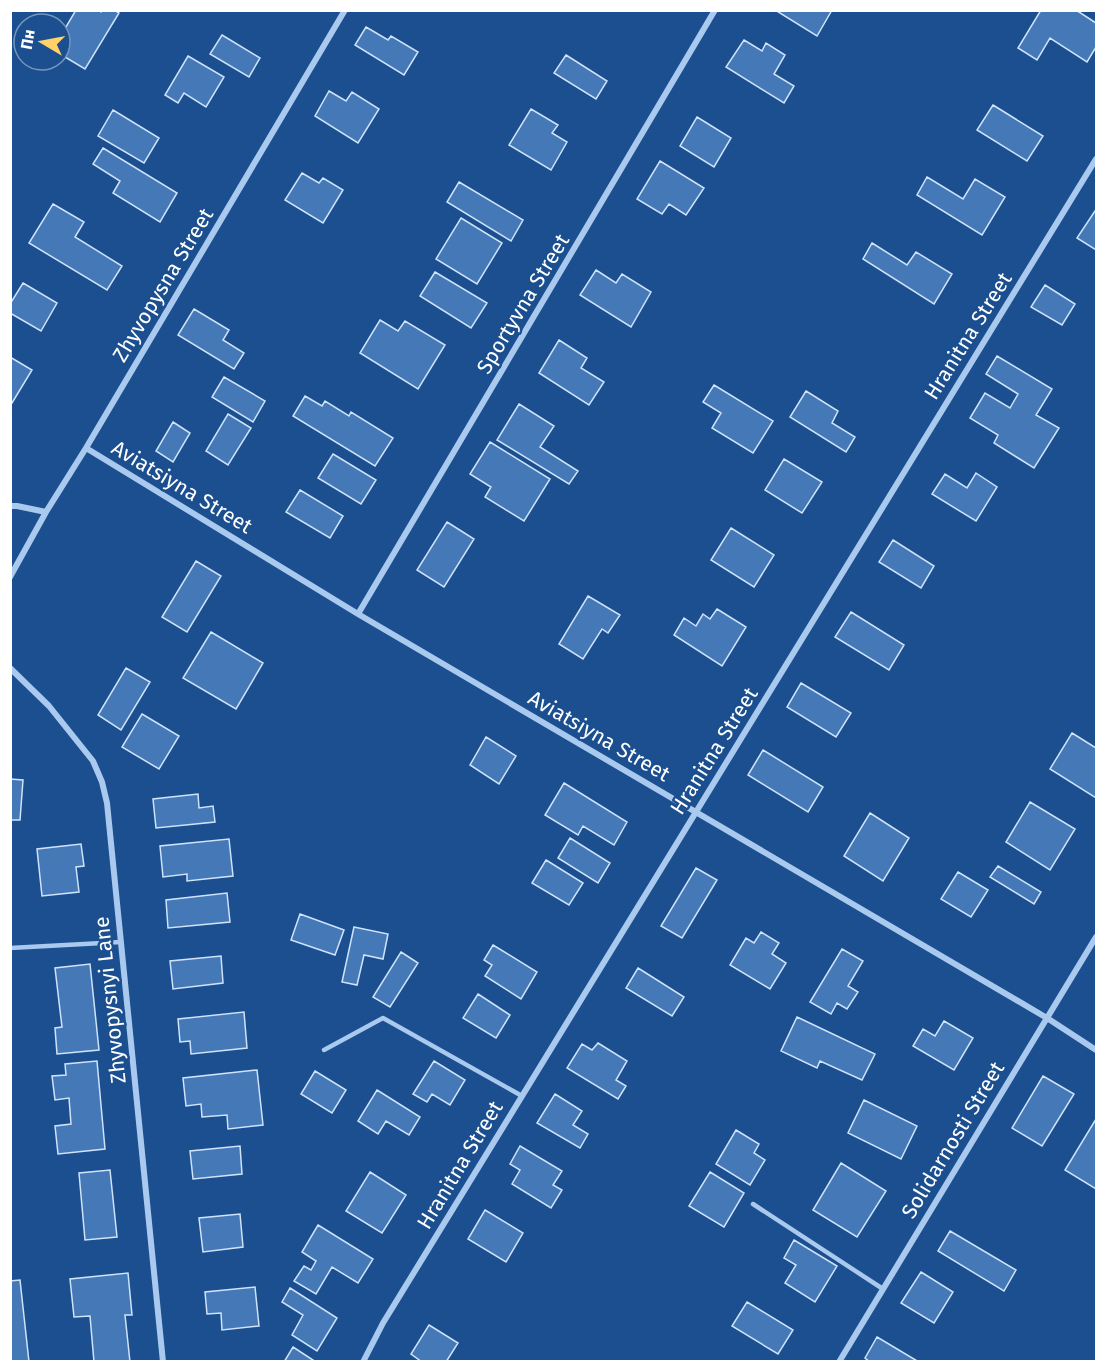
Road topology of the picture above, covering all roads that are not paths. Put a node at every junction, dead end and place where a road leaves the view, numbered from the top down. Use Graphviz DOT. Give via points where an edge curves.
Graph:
graph roads {
  1 [pos="345,10"];
  2 [pos="715,10"];
  3 [pos="1096,159"];
  4 [pos="86,448"];
  5 [pos="10,506"];
  6 [pos="46,512"];
  7 [pos="10,577"];
  8 [pos="358,614"];
  9 [pos="10,668"];
  10 [pos="696,812"];
  11 [pos="1096,937"];
  12 [pos="121,942"];
  13 [pos="10,948"];
  14 [pos="1047,1018"];
  15 [pos="324,1050"];
  16 [pos="1096,1050"];
  17 [pos="522,1096"];
  18 [pos="753,1204"];
  19 [pos="883,1289"];
  20 [pos="163,1362"];
  21 [pos="363,1362"];
  22 [pos="838,1362"];
  1 -- 4 [label="street, Zhyvopysna Street"];
  2 -- 8 [label="street, Sportyvna Street"];
  3 -- 10 [label="street, Hranitna Street"];
  4 -- 6 [label="street, Zhyvopysna Street"];
  4 -- 8 [label="street, Aviatsiyna Street"];
  5 -- 6 [label="street"];
  6 -- 7 [label="street, Zhyvopysna Street"];
  8 -- 10 [label="street, Aviatsiyna Street"];
  9 -- 12 [label="street, Zhyvopysnyi Lane" via="49,706 93,761 102,782"];
  10 -- 14 [label="street, Aviatsiyna Street"];
  10 -- 17 [label="street, Hranitna Street"];
  11 -- 14 [label="street, Solidarnosti Street"];
  12 -- 13 [label="lane"];
  12 -- 20 [label="street, Zhyvopysnyi Lane"];
  14 -- 16 [label="street, Aviatsiyna Street"];
  14 -- 19 [label="street, Solidarnosti Street"];
  15 -- 17 [label="lane" via="383,1018"];
  17 -- 21 [label="street, Hranitna Street"];
  18 -- 19 [label="lane"];
  19 -- 22 [label="street, Solidarnosti Street"];
}
